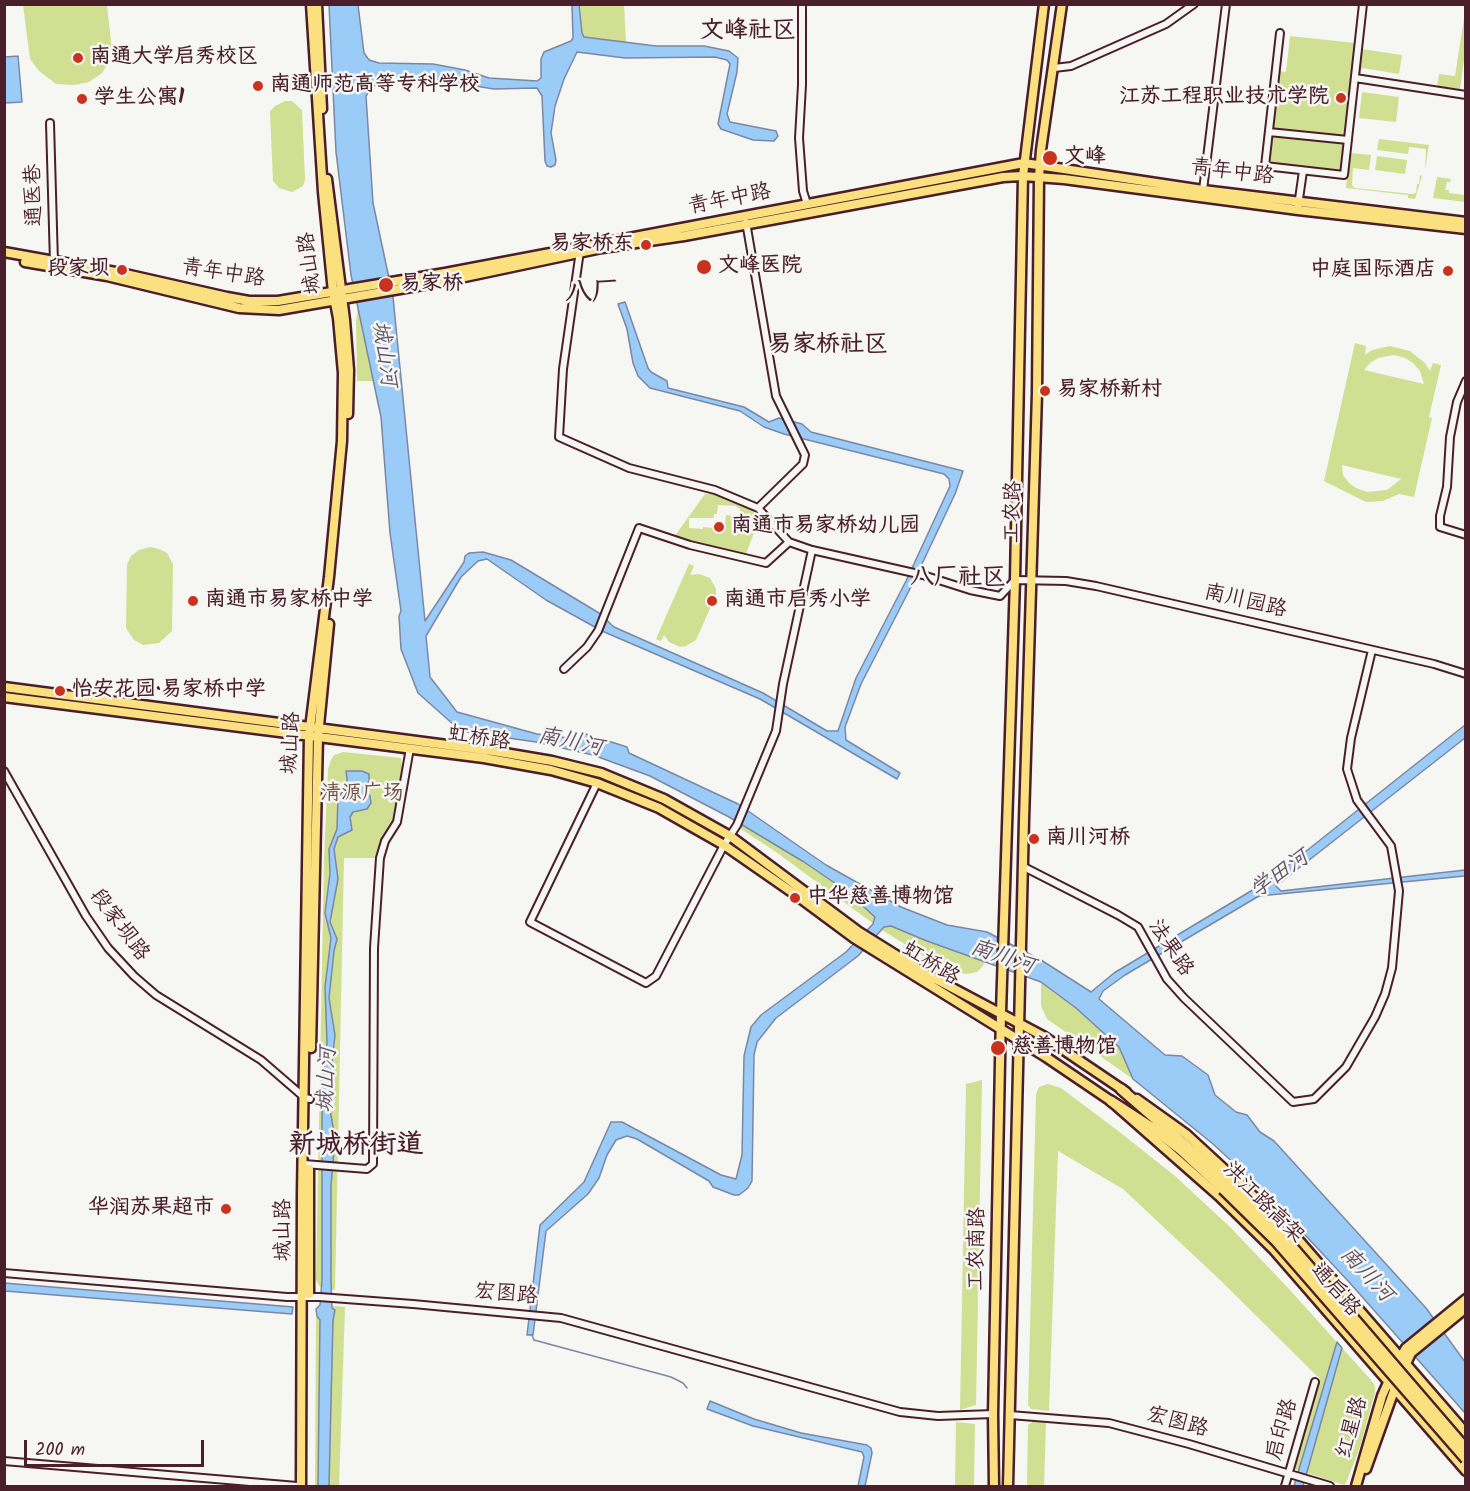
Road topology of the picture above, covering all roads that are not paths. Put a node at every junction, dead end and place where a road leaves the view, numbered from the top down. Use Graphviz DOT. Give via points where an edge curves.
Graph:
graph roads {
  1 [pos="310,4"];
  2 [pos="317,4"];
  3 [pos="802,4"];
  4 [pos="1044,4"];
  5 [pos="1062,4"];
  6 [pos="1194,4"];
  7 [pos="1363,4"];
  8 [pos="1225,5"];
  9 [pos="1280,33"];
  10 [pos="1054,68"];
  11 [pos="1354,78"];
  12 [pos="1466,95"];
  13 [pos="50,123"];
  14 [pos="1269,132"];
  15 [pos="1348,140"];
  16 [pos="1024,163"];
  17 [pos="1040,165"];
  18 [pos="1303,171"];
  19 [pos="1023,176"];
  20 [pos="1039,177"];
  21 [pos="1203,190"];
  22 [pos="807,204"];
  23 [pos="1298,205"];
  24 [pos="746,220"];
  25 [pos="1466,222"];
  26 [pos="1466,230"];
  27 [pos="580,250"];
  28 [pos="4,252"];
  29 [pos="4,258"];
  30 [pos="54,264"];
  31 [pos="342,295"];
  32 [pos="1466,381"];
  33 [pos="758,508"];
  34 [pos="1466,535"];
  35 [pos="789,542"];
  36 [pos="812,550"];
  37 [pos="1015,580"];
  38 [pos="1031,580"];
  39 [pos="1372,650"];
  40 [pos="564,669"];
  41 [pos="1466,674"];
  42 [pos="4,687"];
  43 [pos="4,697"];
  44 [pos="314,732"];
  45 [pos="410,748"];
  46 [pos="4,771"];
  47 [pos="597,783"];
  48 [pos="729,837"];
  49 [pos="724,845"];
  50 [pos="1024,867"];
  51 [pos="856,935"];
  52 [pos="873,945"];
  53 [pos="1001,1012"];
  54 [pos="1019,1022"];
  55 [pos="1001,1030"];
  56 [pos="1019,1040"];
  57 [pos="1121,1089"];
  58 [pos="307,1099"];
  59 [pos="1110,1101"];
  60 [pos="306,1164"];
  61 [pos="1226,1186"];
  62 [pos="4,1273"];
  63 [pos="306,1298"];
  64 [pos="1466,1299"];
  65 [pos="1466,1308"];
  66 [pos="1442,1323"];
  67 [pos="1402,1362"];
  68 [pos="1315,1382"];
  69 [pos="1391,1385"];
  70 [pos="993,1414"];
  71 [pos="1010,1415"];
  72 [pos="1466,1433"];
  73 [pos="1466,1449"];
  74 [pos="1466,1459"];
  75 [pos="4,1461"];
  76 [pos="1466,1471"];
  77 [pos="1291,1475"];
  78 [pos="299,1486"];
  79 [pos="306,1486"];
  80 [pos="994,1486"];
  81 [pos="1008,1486"];
  82 [pos="1285,1486"];
  83 [pos="1330,1486"];
  84 [pos="1356,1486"];
  85 [pos="1360,1486"];
  1 -- 31 [label="main road, 城山路" via="322,181"];
  2 -- 31 [label="main road, 城山路" via="325,149"];
  3 -- 22 [label="street" via="799,138"];
  4 -- 16 [label="main road, 工农路"];
  5 -- 10 [label="main road, 工农路"];
  6 -- 10 [label="street" via="1166,24 1071,66"];
  7 -- 11 [label="street"];
  8 -- 21 [label="street"];
  9 -- 14 [label="street"];
  10 -- 17 [label="main road, 工农路"];
  11 -- 12 [label="street"];
  11 -- 15 [label="street"];
  13 -- 30 [label="street, 通医巷"];
  14 -- 15 [label="street"];
  14 -- 18 [label="street" via="1265,166"];
  15 -- 18 [label="street" via="1344,175"];
  16 -- 17 [label="main road, 青年中路"];
  16 -- 19 [label="main road, 工农路"];
  16 -- 22 [label="main road, 青年中路"];
  17 -- 20 [label="main road, 工农路"];
  17 -- 21 [label="main road, 青年中路"];
  18 -- 23 [label="street"];
  19 -- 20 [label="main road, 青年中路"];
  19 -- 24 [label="main road, 青年中路"];
  19 -- 37 [label="main road, 工农路"];
  20 -- 23 [label="main road, 青年中路"];
  20 -- 38 [label="main road, 工农路"];
  21 -- 23 [label="main road, 青年中路"];
  22 -- 24 [label="main road, 青年中路"];
  23 -- 25 [label="main road, 青年中路"];
  23 -- 26 [label="main road, 青年中路"];
  24 -- 27 [label="main road, 青年中路"];
  24 -- 33 [label="street" via="776,396 805,455 803,464"];
  27 -- 31 [label="main road, 青年中路"];
  27 -- 33 [label="street" via="563,369 559,437 629,468 715,490"];
  28 -- 30 [label="main road, 青年中路"];
  29 -- 30 [label="main road, 青年中路"];
  30 -- 31 [label="main road, 青年中路" via="121,273 196,292 249,300"];
  31 -- 44 [label="main road, 城山路" via="338,318 342,441"];
  32 -- 34 [label="street" via="1450,437 1448,487 1440,516 1440,527"];
  33 -- 35 [label="street"];
  35 -- 36 [label="street"];
  35 -- 40 [label="street" via="766,563 639,528 598,631"];
  36 -- 37 [label="street" via="1000,596"];
  36 -- 48 [label="street" via="783,684 777,731"];
  37 -- 38 [label="street, 南川园路"];
  37 -- 53 [label="main road, 工农路"];
  38 -- 39 [label="street, 南川园路" via="1096,586"];
  38 -- 50 [label="main road, 工农路"];
  39 -- 41 [label="street, 南川园路"];
  39 -- 50 [label="street, 法果路" via="1347,769 1357,800 1391,846 1399,891 1392,968 1375,1017 1346,1067 1314,1099 1293,1102 1167,979 1138,927"];
  42 -- 44 [label="main road, 虹桥路"];
  43 -- 44 [label="main road, 虹桥路"];
  44 -- 45 [label="main road, 虹桥路"];
  44 -- 48 [label="main road, 虹桥路" via="552,761 601,774 664,799"];
  44 -- 58 [label="main road, 城山路"];
  45 -- 47 [label="main road, 虹桥路" via="540,768"];
  45 -- 60 [label="street" via="397,822 380,858 374,948 373,1164 367,1169"];
  46 -- 58 [label="street, 段家坝路" via="86,916 127,969 156,995 261,1060"];
  47 -- 49 [label="main road, 虹桥路" via="659,808"];
  47 -- 49 [label="street" via="530,922 639,981 646,983 656,976"];
  48 -- 49 [label="street"];
  48 -- 51 [label="main road, 虹桥路"];
  49 -- 51 [label="main road, 虹桥路"];
  50 -- 54 [label="main road, 工农路"];
  51 -- 52 [label="main road, 虹桥路"];
  52 -- 53 [label="main road, 虹桥路"];
  52 -- 55 [label="main road, 虹桥路"];
  53 -- 54 [label="main road, 虹桥路"];
  53 -- 55 [label="main road, 工农南路"];
  54 -- 56 [label="main road, 工农南路"];
  54 -- 57 [label="main road, 通启路"];
  55 -- 56 [label="main road, 虹桥路"];
  55 -- 70 [label="main road, 工农南路"];
  56 -- 59 [label="main road, 通启路"];
  56 -- 71 [label="main road, 工农南路"];
  57 -- 61 [label="highway, 洪江路高架"];
  57 -- 67 [label="main road, 通启路" via="1186,1134 1288,1228"];
  58 -- 60 [label="main road, 城山路"];
  59 -- 61 [label="highway, 洪江路高架" via="1154,1129"];
  59 -- 69 [label="main road, 通启路" via="1273,1249"];
  60 -- 63 [label="main road, 城山路"];
  61 -- 73 [label="highway, 洪江路高架, bridge" via="1281,1235"];
  61 -- 74 [label="highway, 洪江路高架, bridge"];
  62 -- 63 [label="street, 宏图路"];
  63 -- 70 [label="street, 宏图路" via="561,1318 900,1412 938,1416"];
  63 -- 78 [label="main road, 城山路"];
  63 -- 79 [label="main road, 城山路"];
  64 -- 66 [label="main road"];
  65 -- 66 [label="main road"];
  66 -- 67 [label="main road" via="1408,1351"];
  67 -- 69 [label="main road"];
  67 -- 72 [label="main road, 通启路"];
  68 -- 77 [label="street, 启印路"];
  69 -- 76 [label="main road, 通启路"];
  69 -- 84 [label="main road, 红星路" via="1382,1396"];
  69 -- 85 [label="main road, 红星路"];
  70 -- 80 [label="main road, 工农南路"];
  71 -- 77 [label="street, 宏图路" via="1109,1423"];
  71 -- 81 [label="main road, 工农南路"];
  75 -- 78 [label="street"];
  77 -- 82 [label="street, 启印路"];
  77 -- 83 [label="street, 宏图路"];
}
